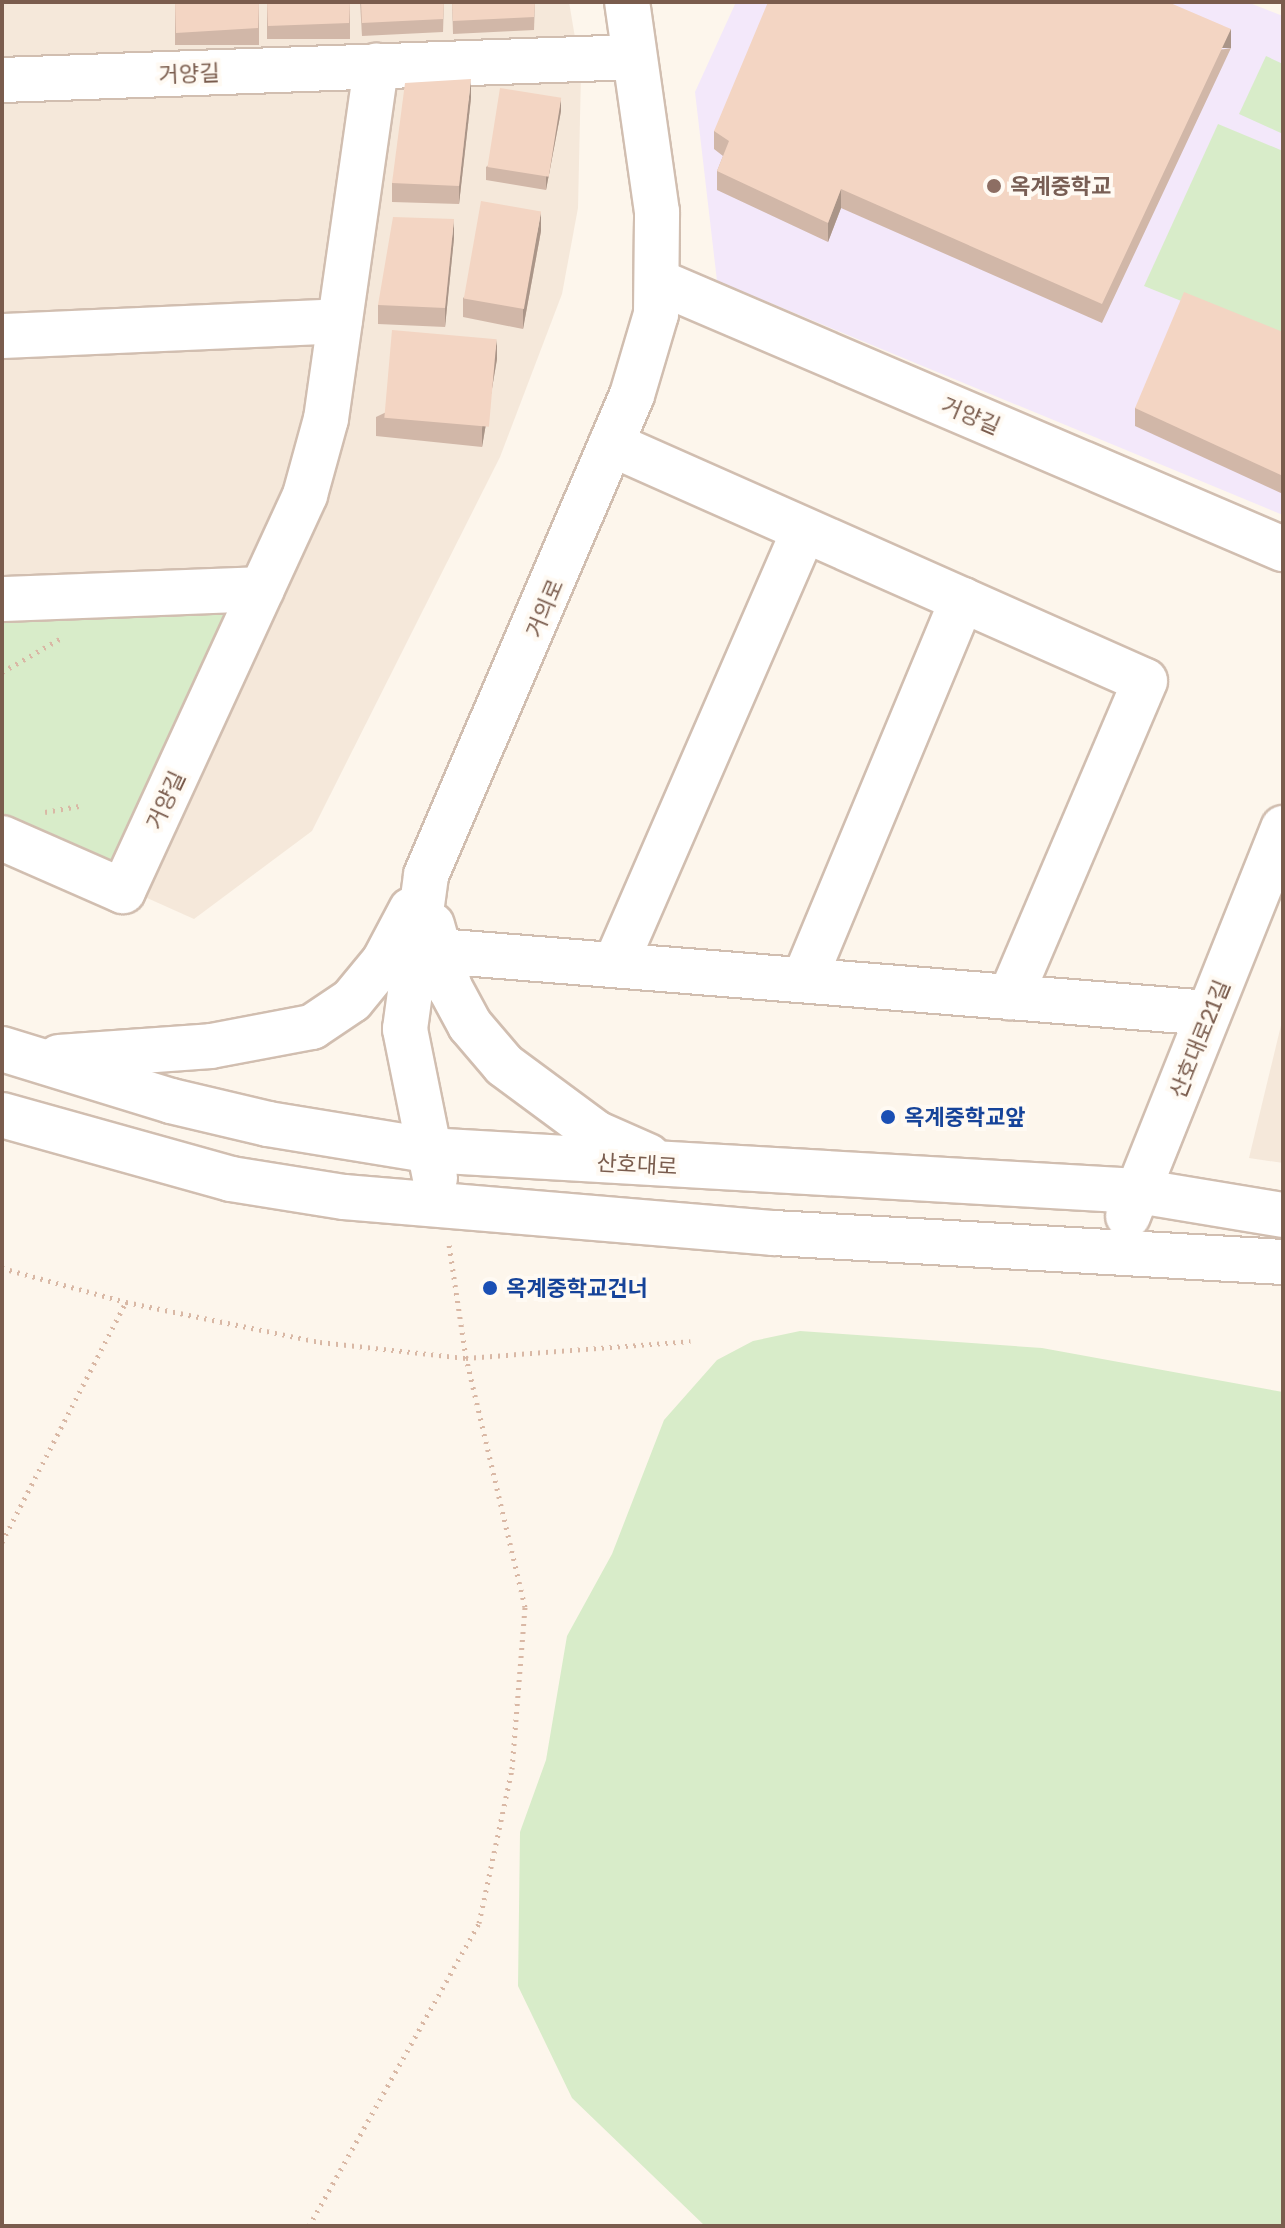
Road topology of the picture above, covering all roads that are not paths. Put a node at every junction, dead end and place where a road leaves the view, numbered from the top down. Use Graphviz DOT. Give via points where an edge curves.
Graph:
graph roads {
  1 [pos="627,2"];
  2 [pos="634,57"];
  3 [pos="376,66"];
  4 [pos="2,80"];
  5 [pos="659,282"];
  6 [pos="340,321"];
  7 [pos="2,336"];
  8 [pos="611,444"];
  9 [pos="804,530"];
  10 [pos="1283,549"];
  11 [pos="262,589"];
  12 [pos="2,599"];
  13 [pos="962,600"];
  14 [pos="1283,828"];
  15 [pos="2,838"];
  16 [pos="426,875"];
  17 [pos="438,951"];
  18 [pos="615,965"];
  19 [pos="804,980"];
  20 [pos="1010,997"];
  21 [pos="1209,1013"];
  22 [pos="18,1054"];
  23 [pos="2,1115"];
  24 [pos="427,1150"];
  25 [pos="669,1166"];
  26 [pos="1138,1191"];
  27 [pos="443,1207"];
  28 [pos="1283,1215"];
  29 [pos="1114,1250"];
  30 [pos="1283,1262"];
  1 -- 2 [label="street, 거의로"];
  2 -- 3 [label="street, 거양길"];
  2 -- 5 [label="street, 거의로" via="657,212"];
  3 -- 4 [label="street, 거양길"];
  3 -- 6 [label="street, 거양길"];
  5 -- 8 [label="street, 거의로" via="646,356"];
  5 -- 10 [label="street, 거양길"];
  6 -- 7 [label="street"];
  6 -- 11 [label="street, 거양길" via="326,419 305,495"];
  8 -- 9 [label="street"];
  8 -- 16 [label="street, 거의로"];
  9 -- 13 [label="street"];
  9 -- 18 [label="street"];
  11 -- 12 [label="street"];
  11 -- 15 [label="street, 거양길" via="123,891"];
  13 -- 19 [label="street"];
  13 -- 20 [label="street" via="1145,681"];
  14 -- 21 [label="street, 산호대로21길"];
  16 -- 17 [label="street"];
  16 -- 22 [label="street" via="384,961 352,1000 312,1027 211,1046"];
  16 -- 24 [label="street, 거의로" via="405,1029"];
  17 -- 18 [label="street"];
  17 -- 25 [label="street" via="470,1025 504,1065 596,1133"];
  18 -- 19 [label="street"];
  19 -- 20 [label="street"];
  20 -- 21 [label="street"];
  21 -- 26 [label="street, 산호대로21길"];
  22 -- 24 [label="street, 산호대로" via="268,1124"];
  23 -- 27 [label="street" via="231,1179"];
  24 -- 25 [label="street, 산호대로"];
  24 -- 27 [label="street, 거의로"];
  25 -- 26 [label="street, 산호대로"];
  26 -- 28 [label="street, 산호대로"];
  26 -- 29 [label="street, 산호대로21길"];
  27 -- 29 [label="street" via="774,1233"];
  29 -- 30 [label="street"];
}
